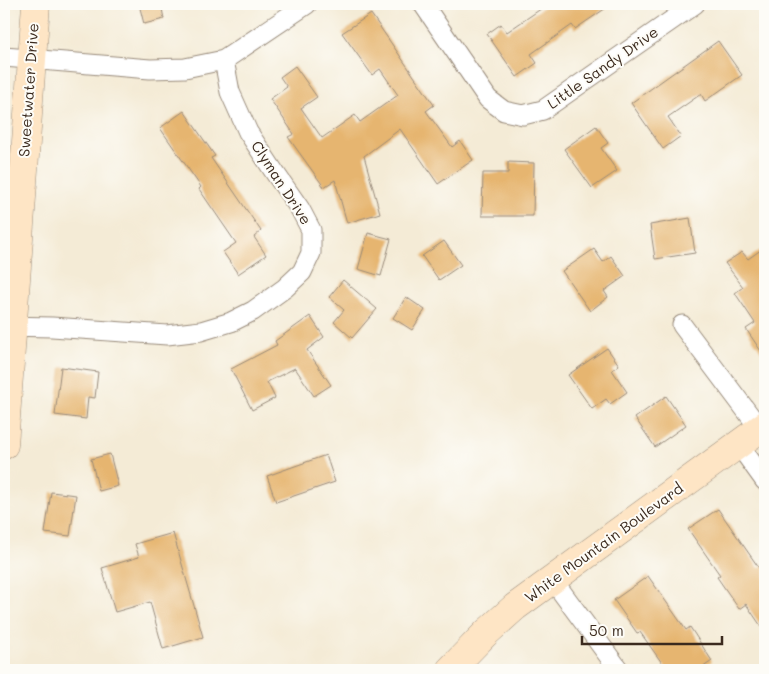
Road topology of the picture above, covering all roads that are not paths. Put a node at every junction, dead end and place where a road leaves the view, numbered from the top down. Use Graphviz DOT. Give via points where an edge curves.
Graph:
graph roads {
  1 [pos="36,4"];
  2 [pos="307,4"];
  3 [pos="423,4"];
  4 [pos="695,4"];
  5 [pos="4,57"];
  6 [pos="31,59"];
  7 [pos="224,60"];
  8 [pos="682,325"];
  9 [pos="8,326"];
  10 [pos="755,433"];
  11 [pos="4,445"];
  12 [pos="765,481"];
  13 [pos="552,579"];
  14 [pos="450,670"];
  15 [pos="619,670"];
  1 -- 6 [label="street, Sweetwater Drive"];
  2 -- 7 [label="street"];
  3 -- 4 [label="street, Little Sandy Drive" via="488,99 504,111 523,115 544,110"];
  5 -- 6 [label="street"];
  6 -- 7 [label="street" via="150,69 185,68"];
  6 -- 9 [label="street, Sweetwater Drive"];
  7 -- 9 [label="street, Clyman Drive" via="230,92 248,132 311,230 311,253 302,272 253,311 202,331 167,335"];
  8 -- 10 [label="street"];
  9 -- 11 [label="street, Sweetwater Drive"];
  10 -- 12 [label="street"];
  10 -- 13 [label="street, White Mountain Boulevard"];
  13 -- 14 [label="street, White Mountain Boulevard" via="515,607"];
  13 -- 15 [label="street"];
}
